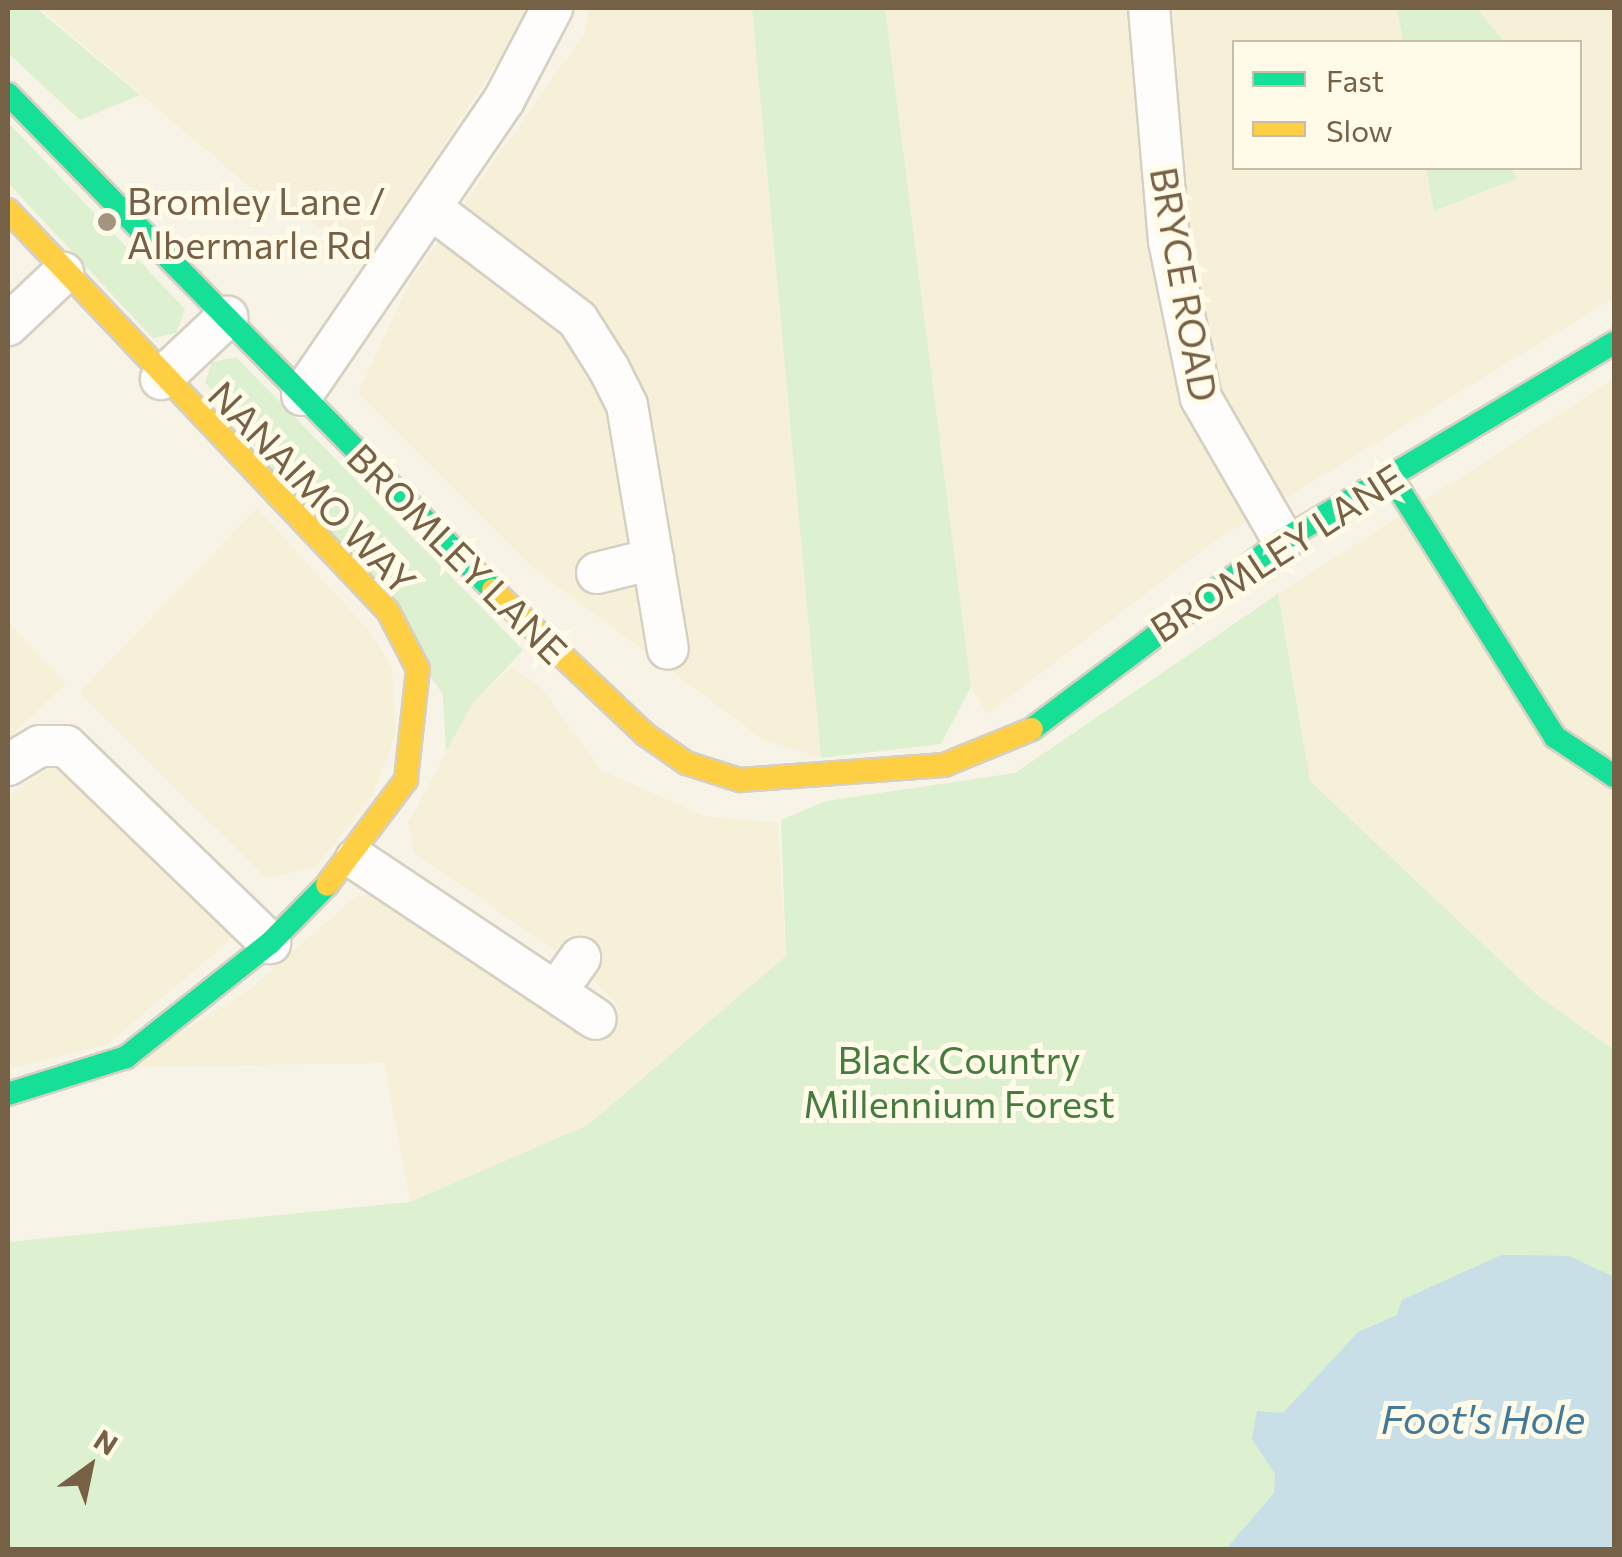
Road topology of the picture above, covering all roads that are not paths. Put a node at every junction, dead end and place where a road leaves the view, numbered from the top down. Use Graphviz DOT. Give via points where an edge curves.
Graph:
graph roads {
  1 [pos="552,8"];
  2 [pos="1149,8"];
  3 [pos="8,94"];
  4 [pos="432,209"];
  5 [pos="8,210"];
  6 [pos="64,273"];
  7 [pos="227,317"];
  8 [pos="8,325"];
  9 [pos="1614,343"];
  10 [pos="161,380"];
  11 [pos="302,394"];
  12 [pos="1390,475"];
  13 [pos="1282,540"];
  14 [pos="653,559"];
  15 [pos="596,573"];
  16 [pos="668,649"];
  17 [pos="8,765"];
  18 [pos="1614,776"];
  19 [pos="356,859"];
  20 [pos="270,943"];
  21 [pos="580,958"];
  22 [pos="556,992"];
  23 [pos="596,1020"];
  24 [pos="8,1094"];
  1 -- 4 [label="street" via="544,38"];
  2 -- 13 [label="street, BRYCE ROAD" via="1169,241 1201,398"];
  3 -- 7 [label="street, BROMLEY LANE"];
  4 -- 11 [label="street"];
  4 -- 14 [label="street" via="588,336 628,405"];
  5 -- 6 [label="street"];
  6 -- 8 [label="street"];
  6 -- 10 [label="street"];
  7 -- 10 [label="street"];
  7 -- 11 [label="street, BROMLEY LANE"];
  9 -- 12 [label="street, BROMLEY LANE"];
  10 -- 19 [label="street, NANAIMO WAY" via="388,612 418,669 418,746"];
  11 -- 13 [label="street, BROMLEY LANE" via="646,735 714,776 823,778 944,766 1028,732"];
  12 -- 13 [label="street, BROMLEY LANE"];
  12 -- 18 [label="street" via="1555,737"];
  14 -- 15 [label="street"];
  14 -- 16 [label="street"];
  17 -- 20 [label="street" via="40,746 66,746"];
  19 -- 20 [label="street, NANAIMO WAY"];
  19 -- 22 [label="street"];
  20 -- 24 [label="street, NANAIMO WAY" via="126,1057"];
  21 -- 22 [label="street"];
  22 -- 23 [label="street"];
}
